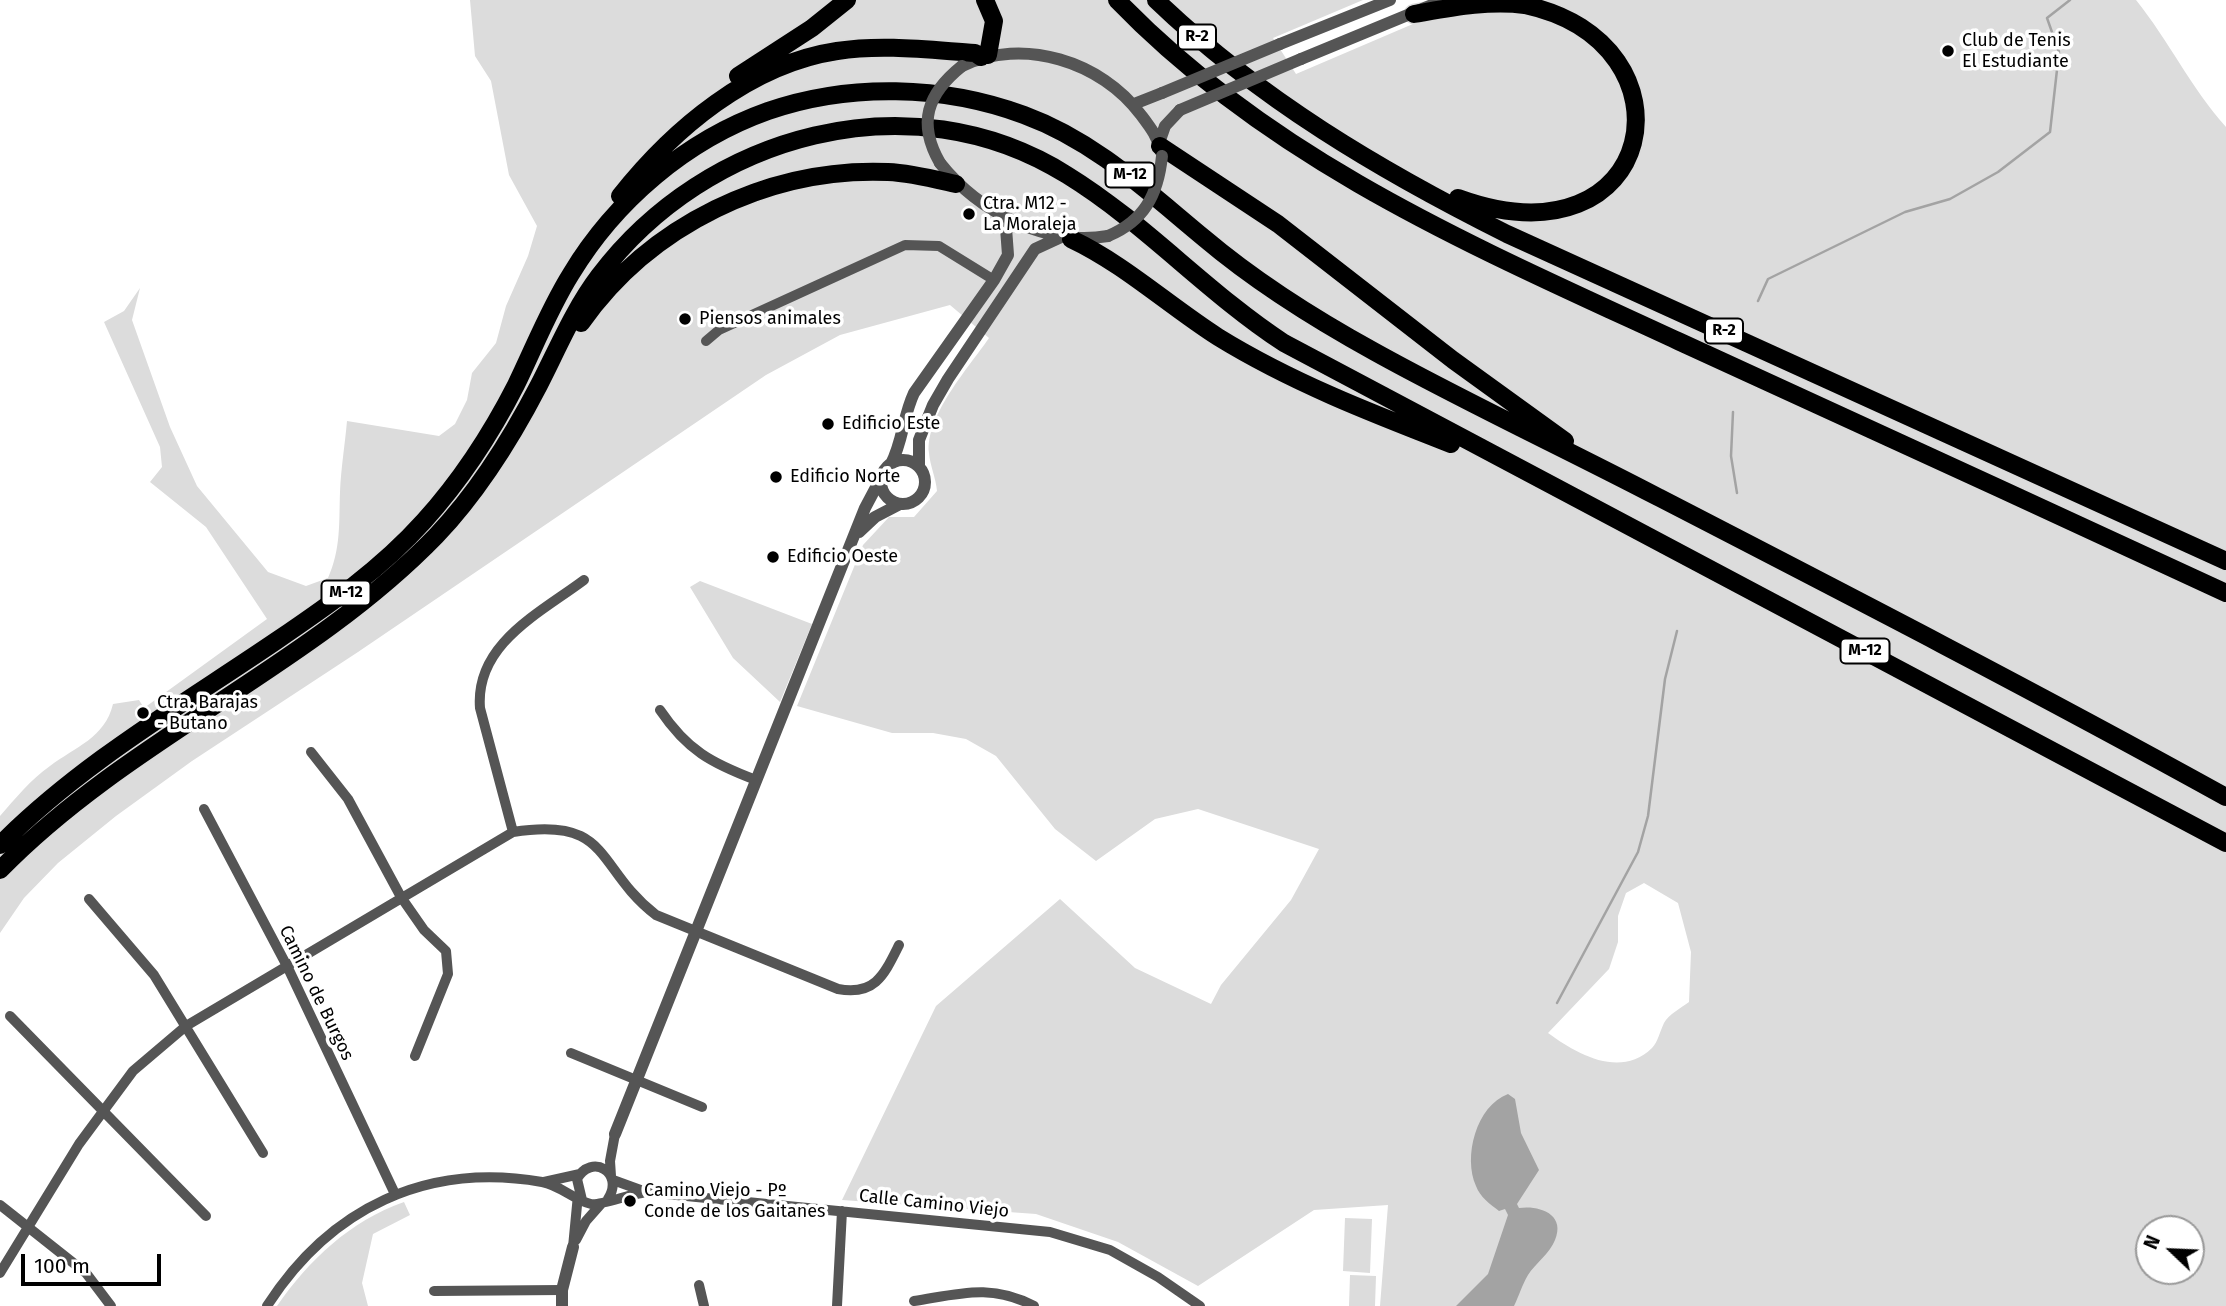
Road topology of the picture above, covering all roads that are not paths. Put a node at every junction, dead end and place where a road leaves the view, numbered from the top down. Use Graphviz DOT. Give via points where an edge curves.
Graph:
graph roads {
  1 [pos="847,0"];
  2 [pos="985,0"];
  3 [pos="1117,0"];
  4 [pos="1156,0"];
  5 [pos="1390,0"];
  6 [pos="1444,0"];
  7 [pos="1413,14"];
  8 [pos="985,56"];
  9 [pos="1238,73"];
  10 [pos="1134,104"];
  11 [pos="1160,148"];
  12 [pos="659,152"];
  13 [pos="956,184"];
  14 [pos="999,214"];
  15 [pos="1066,238"];
  16 [pos="589,247"];
  17 [pos="994,280"];
  18 [pos="706,341"];
  19 [pos="556,351"];
  20 [pos="1503,461"];
  21 [pos="891,464"];
  22 [pos="919,466"];
  23 [pos="882,476"];
  24 [pos="1649,492"];
  25 [pos="900,503"];
  26 [pos="857,535"];
  27 [pos="2226,561"];
  28 [pos="584,580"];
  29 [pos="2226,593"];
  30 [pos="660,710"];
  31 [pos="311,752"];
  32 [pos="756,780"];
  33 [pos="2226,797"];
  34 [pos="204,809"];
  35 [pos="513,832"];
  36 [pos="2226,843"];
  37 [pos="0,845"];
  38 [pos="0,870"];
  39 [pos="401,897"];
  40 [pos="89,900"];
  41 [pos="695,933"];
  42 [pos="898,945"];
  43 [pos="288,968"];
  44 [pos="10,1016"];
  45 [pos="186,1026"];
  46 [pos="571,1053"];
  47 [pos="415,1056"];
  48 [pos="637,1080"];
  49 [pos="702,1107"];
  50 [pos="103,1108"];
  51 [pos="615,1134"];
  52 [pos="264,1153"];
  53 [pos="595,1167"];
  54 [pos="580,1174"];
  55 [pos="612,1178"];
  56 [pos="544,1182"];
  57 [pos="646,1192"];
  58 [pos="395,1194"];
  59 [pos="579,1197"];
  60 [pos="604,1202"];
  61 [pos="0,1205"];
  62 [pos="842,1211"];
  63 [pos="206,1216"];
  64 [pos="30,1226"];
  65 [pos="573,1247"];
  66 [pos="0,1273"];
  67 [pos="699,1285"];
  68 [pos="562,1290"];
  69 [pos="433,1291"];
  70 [pos="914,1301"];
  71 [pos="111,1306"];
  72 [pos="267,1306"];
  73 [pos="562,1306"];
  74 [pos="704,1306"];
  75 [pos="837,1306"];
  76 [pos="1034,1306"];
  77 [pos="1200,1306"];
  1 -- 12 [label="highway" via="726,85"];
  2 -- 8 [label="highway" via="994,21"];
  3 -- 29 [label="highway, R-2" via="1211,86 1306,153 1402,211"];
  4 -- 9 [label="highway, R-2"];
  5 -- 10 [label="street, bridge"];
  6 -- 7 [label="street"];
  7 -- 9 [label="highway" via="1484,3 1523,4 1553,13 1598,41 1627,78 1635,102 1635,134 1621,170 1599,194 1564,210 1513,213 1483,207 1394,166"];
  7 -- 11 [label="street, bridge" via="1180,110 1165,126"];
  8 -- 10 [label="street" via="1016,52 1053,57 1102,78"];
  8 -- 12 [label="highway" via="874,48 803,58 743,86"];
  8 -- 13 [label="street, bridge" via="944,80 927,119 929,141"];
  9 -- 27 [label="highway, R-2" via="1323,132 1495,228"];
  10 -- 11 [label="street"];
  11 -- 15 [label="street, bridge" via="1157,187 1141,216 1108,236"];
  11 -- 24 [label="highway" via="1278,224 1552,432"];
  12 -- 16 [label="highway" via="593,229"];
  13 -- 14 [label="street"];
  13 -- 19 [label="highway" via="905,173 861,172 784,184 738,199 686,225 637,260"];
  14 -- 15 [label="street"];
  14 -- 17 [label="street" via="1008,256"];
  15 -- 20 [label="highway" via="1116,265 1220,338 1270,366 1333,397"];
  15 -- 22 [label="street" via="1035,249 948,379 919,440"];
  16 -- 24 [label="highway, M-12" via="625,203 663,169 730,127 767,111 803,101 886,91 960,97 1026,116 1078,140 1143,185 1269,288 1372,351"];
  16 -- 37 [label="highway, M-12" via="568,278 486,438 455,484 409,537 358,584 75,780"];
  17 -- 18 [label="street" via="939,246 905,245 719,330"];
  17 -- 21 [label="street" via="914,393"];
  19 -- 20 [label="highway, M-12" via="589,290 627,242 665,206 718,170 812,135 874,127 942,130 1003,145 1064,173 1123,214 1247,319"];
  19 -- 38 [label="highway, M-12" via="488,472 439,533 385,584 83,794"];
  20 -- 36 [label="highway, M-12"];
  21 -- 22 [label="street" via="905,460"];
  21 -- 23 [label="street"];
  22 -- 25 [label="street" via="925,480 921,495"];
  23 -- 25 [label="street" via="885,494"];
  23 -- 26 [label="street"];
  24 -- 33 [label="highway, M-12"];
  25 -- 26 [label="street" via="874,517"];
  26 -- 32 [label="street"];
  28 -- 35 [label="street" via="500,644 479,692"];
  30 -- 32 [label="street" via="681,740 698,753"];
  31 -- 39 [label="street" via="348,799"];
  32 -- 41 [label="street"];
  34 -- 43 [label="street, Camino de Burgos"];
  35 -- 39 [label="street"];
  35 -- 41 [label="street" via="535,828 582,835 600,848 636,900"];
  39 -- 43 [label="street"];
  39 -- 47 [label="street" via="446,951 449,974"];
  40 -- 45 [label="street" via="154,975"];
  41 -- 42 [label="street" via="854,992 880,978"];
  41 -- 48 [label="street"];
  43 -- 45 [label="street"];
  43 -- 58 [label="street, Camino de Burgos"];
  44 -- 50 [label="street"];
  45 -- 50 [label="street" via="133,1070"];
  45 -- 52 [label="street"];
  46 -- 48 [label="street"];
  48 -- 49 [label="street"];
  48 -- 51 [label="street"];
  50 -- 63 [label="street"];
  50 -- 64 [label="street"];
  51 -- 53 [label="street"];
  51 -- 55 [label="street"];
  53 -- 54 [label="street"];
  53 -- 55 [label="street" via="603,1168"];
  54 -- 56 [label="street"];
  54 -- 59 [label="street" via="576,1185"];
  55 -- 57 [label="street, Calle Camino Viejo"];
  55 -- 60 [label="street" via="614,1188"];
  56 -- 58 [label="street" via="459,1177"];
  56 -- 59 [label="street"];
  57 -- 60 [label="street, Calle Camino Viejo"];
  57 -- 62 [label="street, Calle Camino Viejo"];
  58 -- 72 [label="street" via="350,1217 320,1242"];
  59 -- 60 [label="street"];
  59 -- 65 [label="street"];
  60 -- 65 [label="street" via="586,1221"];
  61 -- 64 [label="street"];
  62 -- 75 [label="street"];
  62 -- 77 [label="street, Calle Camino Viejo" via="1050,1232 1110,1250"];
  64 -- 66 [label="street"];
  64 -- 71 [label="street" via="86,1273"];
  65 -- 68 [label="street"];
  67 -- 74 [label="street"];
  68 -- 69 [label="street"];
  68 -- 73 [label="street"];
  70 -- 76 [label="street" via="986,1290"];
}
